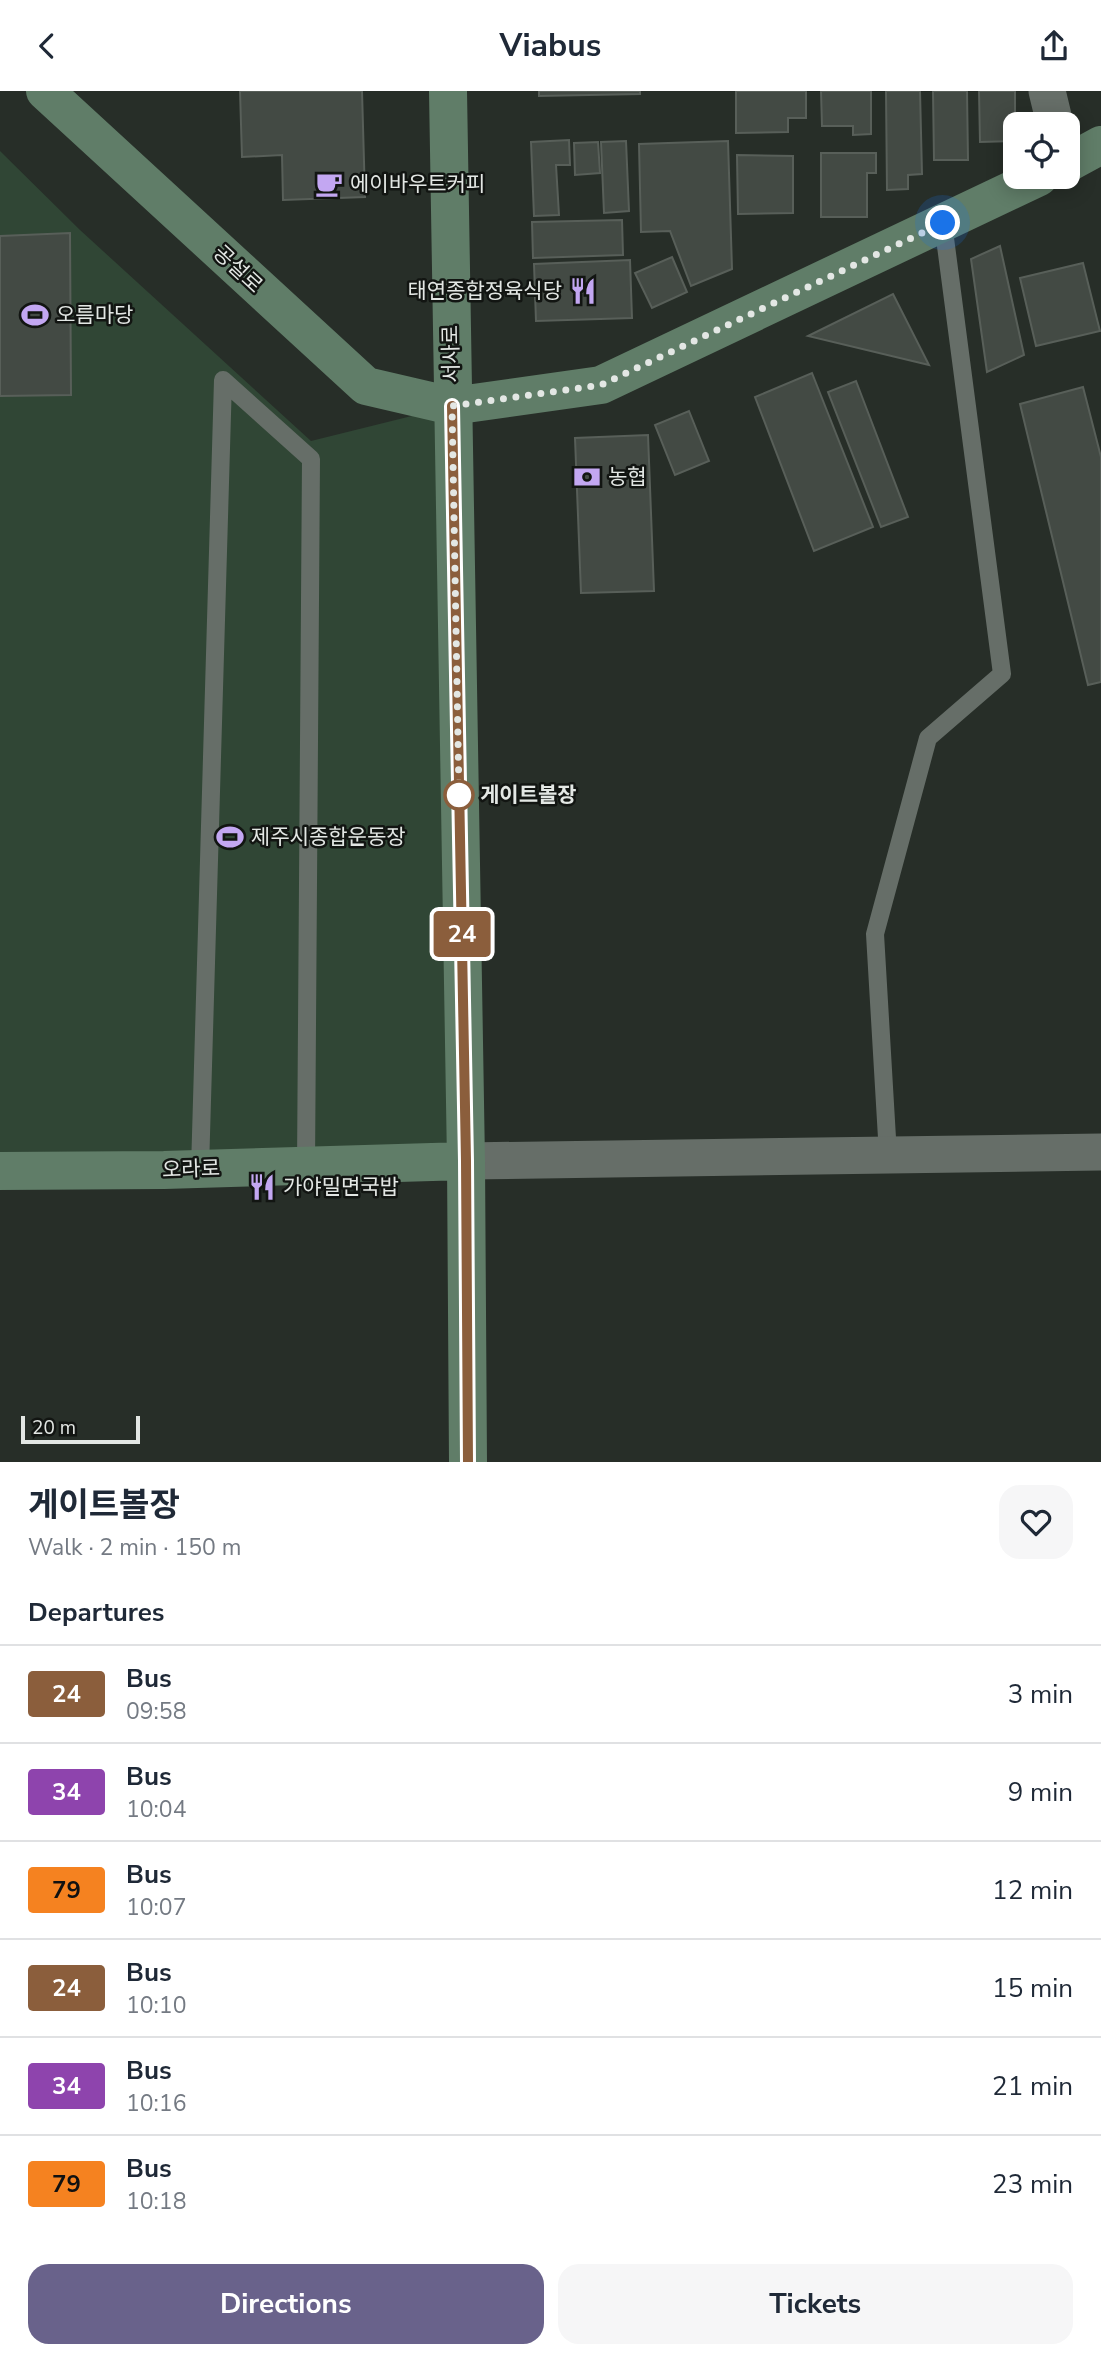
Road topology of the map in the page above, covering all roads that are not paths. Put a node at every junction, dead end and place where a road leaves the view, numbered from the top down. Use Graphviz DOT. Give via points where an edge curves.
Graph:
graph roads {
  1 [pos="45,91"];
  2 [pos="448,91"];
  3 [pos="1047,91"];
  4 [pos="1052,112"];
  5 [pos="1101,145"];
  6 [pos="1080,156"];
  7 [pos="1014,189"];
  8 [pos="943,223"];
  9 [pos="452,406"];
  10 [pos="1094,1152"];
  11 [pos="888,1155"];
  12 [pos="466,1161"];
  13 [pos="306,1166"];
  14 [pos="200,1169"];
  15 [pos="0,1171"];
  16 [pos="468,1462"];
  1 -- 9 [label="street, 공설로" via="366,386"];
  2 -- 9 [label="street, 서사로"];
  3 -- 4 [label="street"];
  5 -- 6 [label="street"];
  7 -- 8 [label="street"];
  8 -- 9 [label="street" via="601,385"];
  8 -- 11 [label="lane" via="1002,674 928,738 875,934"];
  9 -- 12 [label="street, 서사로"];
  10 -- 11 [label="street"];
  11 -- 12 [label="street"];
  12 -- 13 [label="street, 오라로"];
  12 -- 16 [label="street, 서사로"];
  13 -- 14 [label="street, 오라로"];
  13 -- 14 [label="lane" via="311,459 223,380"];
  14 -- 15 [label="street, 오라로"];
}
